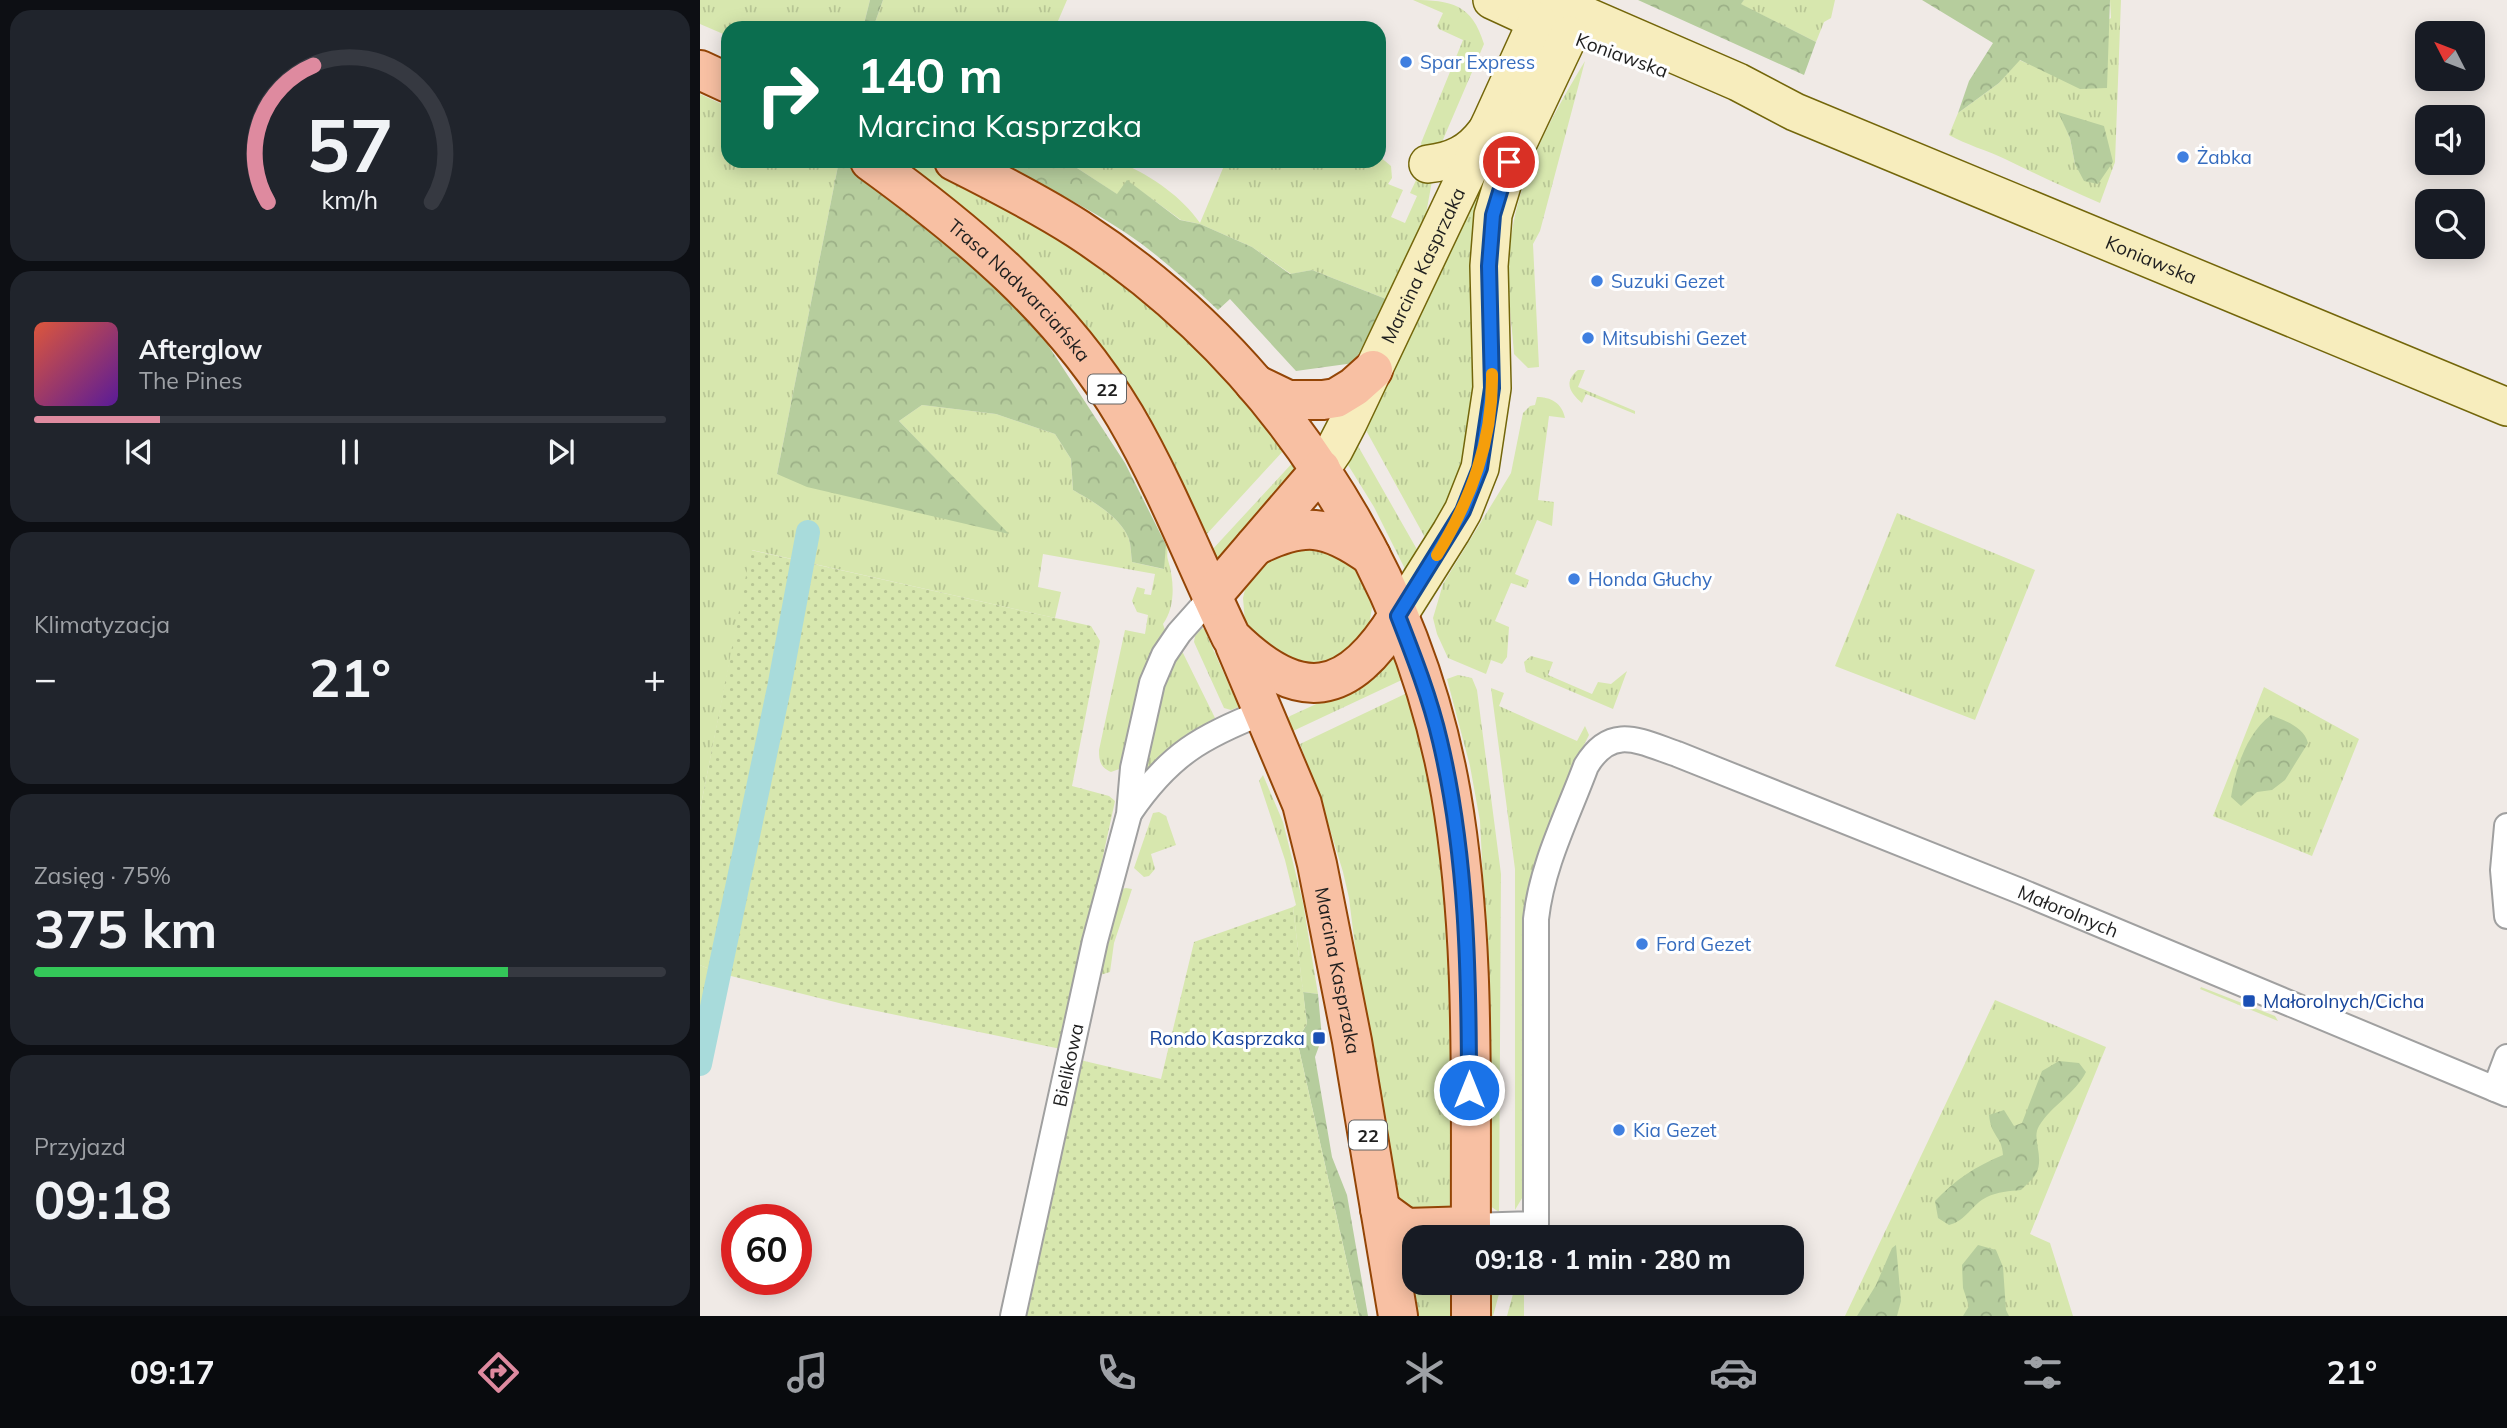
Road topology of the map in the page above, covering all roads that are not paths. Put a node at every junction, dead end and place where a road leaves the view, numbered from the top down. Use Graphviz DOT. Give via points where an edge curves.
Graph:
graph roads {
  1 [pos="1492,0"];
  2 [pos="1554,15"];
  3 [pos="700,42"];
  4 [pos="721,52"];
  5 [pos="700,70"];
  6 [pos="721,80"];
  7 [pos="879,168"];
  8 [pos="967,168"];
  9 [pos="1373,370"];
  10 [pos="1255,384"];
  11 [pos="2507,407"];
  12 [pos="1321,469"];
  13 [pos="1253,547"];
  14 [pos="1371,556"];
  15 [pos="1212,596"];
  16 [pos="1398,616"];
  17 [pos="1231,637"];
  18 [pos="1342,677"];
  19 [pos="1264,712"];
  20 [pos="1129,814"];
  21 [pos="2507,826"];
  22 [pos="2507,916"];
  23 [pos="2507,1057"];
  24 [pos="2501,1092"];
  25 [pos="1380,1209"];
  26 [pos="1402,1225"];
  27 [pos="1471,1225"];
  28 [pos="1528,1225"];
  29 [pos="1471,1295"];
  30 [pos="1013,1316"];
  31 [pos="1398,1316"];
  32 [pos="1471,1316"];
  1 -- 2 [label="main road, Koniawska"];
  2 -- 9 [label="main road, Marcina Kasprzaka" via="1492,120"];
  2 -- 11 [label="main road, Koniawska" via="1740,100 1795,112"];
  2 -- 16 [label="main road, Marcina Kasprzaka" via="1493,215 1489,266 1492,388 1480,468 1457,522"];
  3 -- 4 [label="main road"];
  5 -- 6 [label="main road"];
  7 -- 15 [label="main road, Trasa Nadwarciańska / 22" via="1021,283 1096,372 1148,460"];
  8 -- 10 [label="main road" via="1078,229 1123,261 1222,347"];
  9 -- 10 [label="main road" via="1336,398 1323,400 1288,400"];
  9 -- 12 [label="main road, Marcina Kasprzaka"];
  10 -- 12 [label="main road"];
  12 -- 13 [label="main road"];
  12 -- 14 [label="main road"];
  13 -- 14 [label="main road" via="1294,530 1320,530"];
  13 -- 15 [label="main road"];
  14 -- 16 [label="main road"];
  15 -- 17 [label="main road, 22"];
  15 -- 20 [label="street, Bielikowa" via="1179,633 1157,669 1133,768"];
  16 -- 18 [label="main road" via="1369,657"];
  16 -- 27 [label="main road" via="1440,741 1464,901"];
  17 -- 18 [label="main road, 22" via="1266,668 1288,679 1319,682"];
  17 -- 19 [label="main road, Marcina Kasprzaka / 22"];
  18 -- 19 [label="main road"];
  19 -- 20 [label="street, Bielikowa" via="1187,749 1152,781"];
  19 -- 25 [label="main road, Marcina Kasprzaka / 22" via="1302,804 1317,864"];
  20 -- 30 [label="street, Bielikowa" via="1095,941"];
  21 -- 22 [label="street" via="2503,870"];
  23 -- 24 [label="street"];
  24 -- 28 [label="street, Małorolnych" via="2020,891 1677,754 1625,738 1608,741 1592,755 1539,893 1536,1224"];
  25 -- 26 [label="main road"];
  25 -- 31 [label="main road, Marcina Kasprzaka / 22"];
  29 -- 32 [label="main road"];
}
